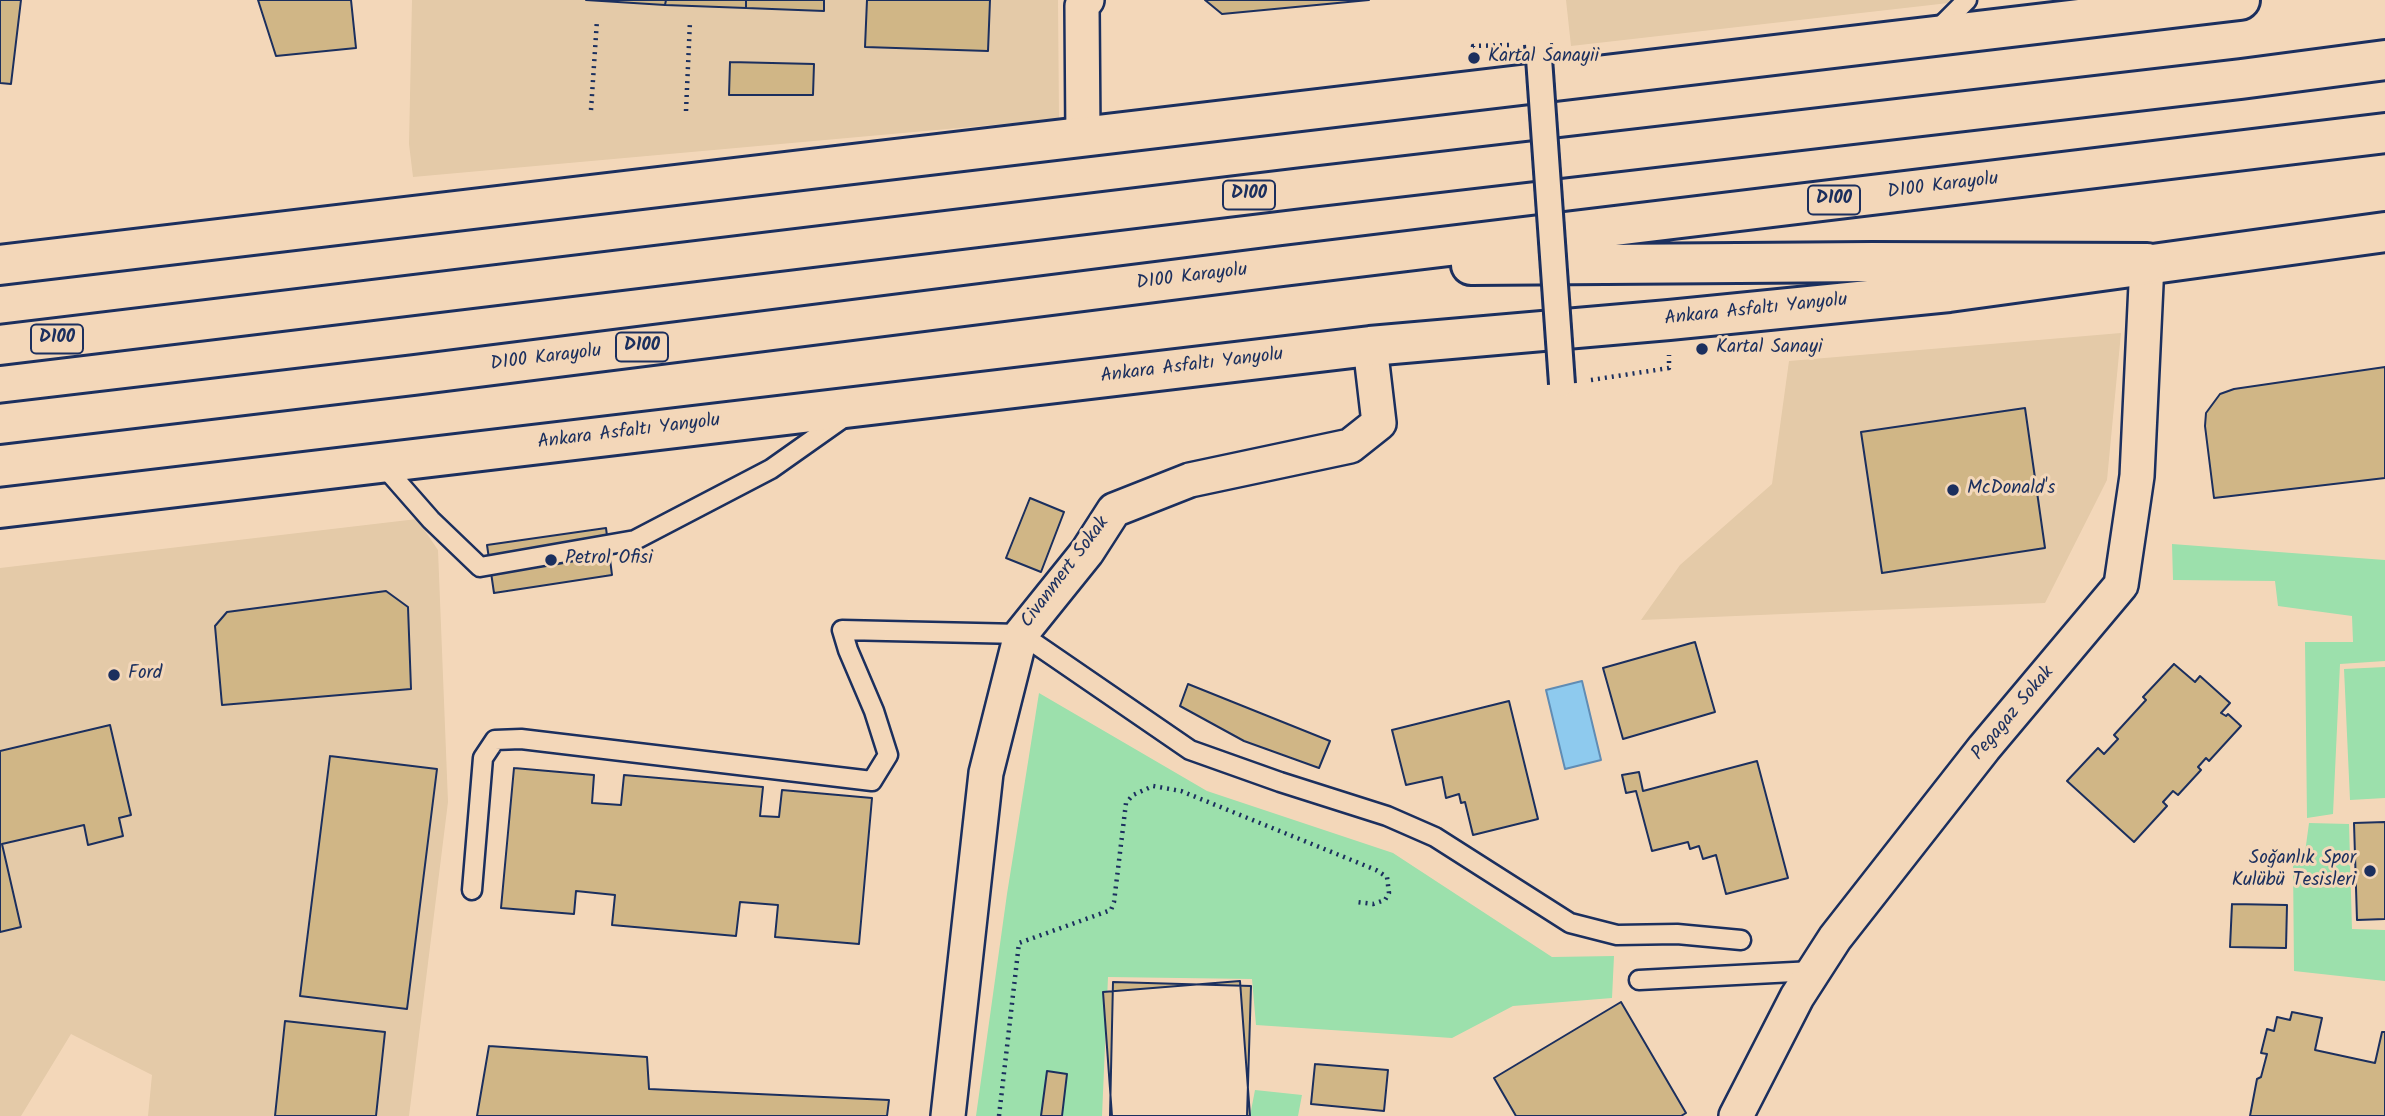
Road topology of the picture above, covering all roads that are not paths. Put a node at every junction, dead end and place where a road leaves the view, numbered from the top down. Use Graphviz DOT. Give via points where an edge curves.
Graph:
graph roads {
  1 [pos="1087,0"];
  2 [pos="1968,0"];
  3 [pos="2240,0"];
  4 [pos="1928,38"];
  5 [pos="1538,44"];
  6 [pos="2385,60"];
  7 [pos="2385,133"];
  8 [pos="1083,138"];
  9 [pos="2385,232"];
  10 [pos="2147,263"];
  11 [pos="0,265"];
  12 [pos="1283,266"];
  13 [pos="114,332"];
  14 [pos="0,334"];
  15 [pos="0,345"];
  16 [pos="1370,346"];
  17 [pos="1562,384"];
  18 [pos="860,406"];
  19 [pos="0,424"];
  20 [pos="381,463"];
  21 [pos="0,508"];
  22 [pos="1021,634"];
  23 [pos="472,890"];
  24 [pos="1741,940"];
  25 [pos="1813,971"];
  26 [pos="1639,980"];
  27 [pos="948,1116"];
  28 [pos="1736,1116"];
  1 -- 8 [label="street" via="1082,6"];
  2 -- 4 [label="lane"];
  3 -- 4 [label="main road"];
  4 -- 8 [label="main road"];
  5 -- 17 [label="street, bridge"];
  6 -- 13 [label="main road, D100"];
  7 -- 12 [label="main road, D100 Karayolu / D100"];
  8 -- 11 [label="main road"];
  9 -- 10 [label="main road, Ankara Asfaltı Yanyolu"];
  10 -- 12 [label="main road"];
  10 -- 16 [label="main road, Ankara Asfaltı Yanyolu" via="1949,292"];
  10 -- 25 [label="street, Pegagaz Sokak" via="2137,476 2121,585 1976,759"];
  12 -- 19 [label="main road, D100 Karayolu / D100"];
  13 -- 14 [label="main road"];
  13 -- 15 [label="main road, D100"];
  16 -- 18 [label="main road, Ankara Asfaltı Yanyolu"];
  16 -- 22 [label="street, Civanmert Sokak" via="1379,423 1350,446 1190,480 1114,510 1087,552"];
  18 -- 20 [label="main road, Ankara Asfaltı Yanyolu"];
  18 -- 20 [label="lane" via="771,469 635,540 481,567"];
  20 -- 21 [label="main road, Ankara Asfaltı Yanyolu"];
  22 -- 23 [label="lane" via="842,630 888,755 872,781 521,738 495,740 483,758"];
  22 -- 24 [label="lane" via="1190,750 1387,816 1435,837 1570,923 1617,935"];
  22 -- 27 [label="street, Civanmert Sokak" via="986,773"];
  25 -- 26 [label="lane"];
  25 -- 28 [label="street, Pegagaz Sokak"];
}
